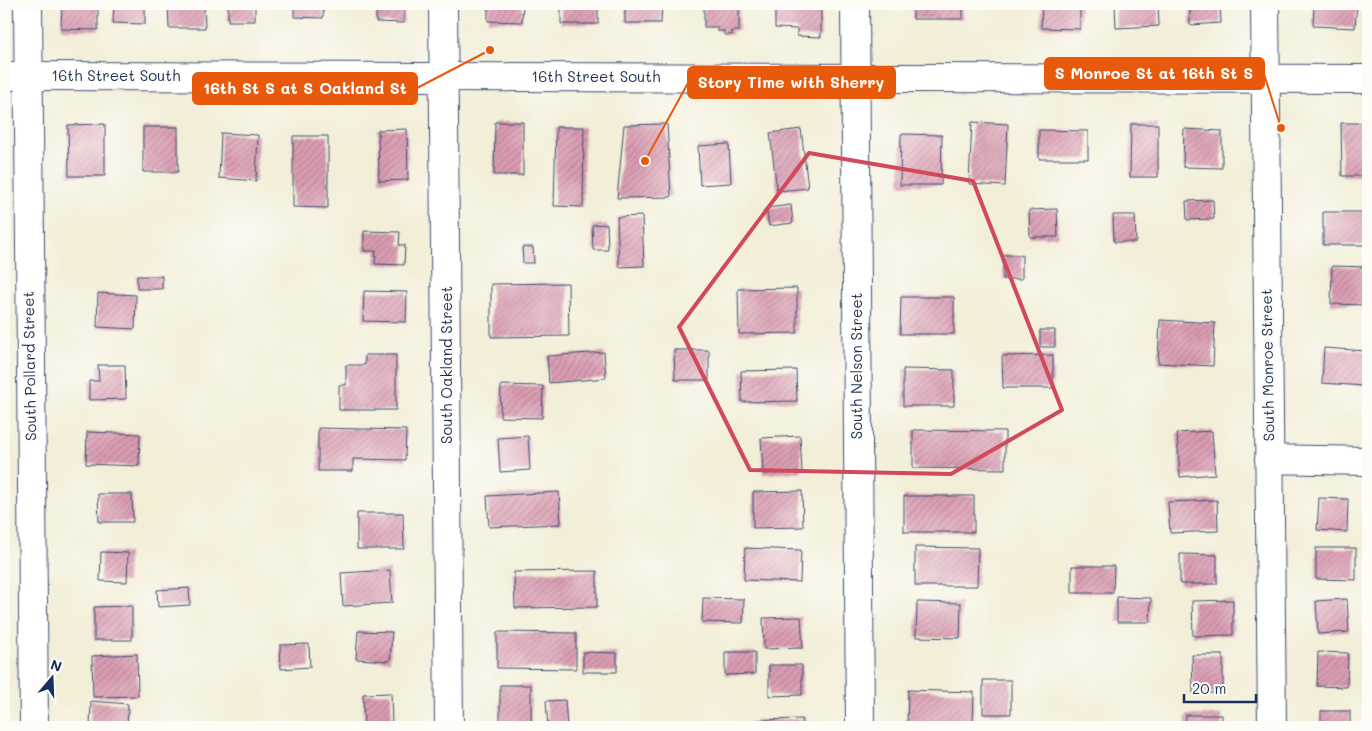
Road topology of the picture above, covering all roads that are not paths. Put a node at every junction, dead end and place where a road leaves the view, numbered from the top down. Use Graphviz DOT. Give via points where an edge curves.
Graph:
graph roads {
  1 [pos="28,4"];
  2 [pos="443,4"];
  3 [pos="855,4"];
  4 [pos="1265,4"];
  5 [pos="16,76"];
  6 [pos="444,77"];
  7 [pos="855,78"];
  8 [pos="1265,79"];
  9 [pos="1368,80"];
  10 [pos="1269,459"];
  11 [pos="1368,461"];
  12 [pos="34,727"];
  13 [pos="449,727"];
  14 [pos="860,727"];
  15 [pos="1272,727"];
  1 -- 5 [label="street, South Pollard Street"];
  2 -- 6 [label="street, South Oakland Street"];
  3 -- 7 [label="street, South Nelson Street"];
  4 -- 8 [label="street, South Monroe Street"];
  5 -- 6 [label="street, 16th Street South"];
  5 -- 12 [label="street, South Pollard Street"];
  6 -- 7 [label="street, 16th Street South"];
  6 -- 13 [label="street, South Oakland Street"];
  7 -- 8 [label="street, 16th Street South"];
  7 -- 14 [label="street, South Nelson Street"];
  8 -- 9 [label="street, 16th Street South"];
  8 -- 10 [label="street, South Monroe Street"];
  10 -- 11 [label="street"];
  10 -- 15 [label="street, South Monroe Street"];
}
